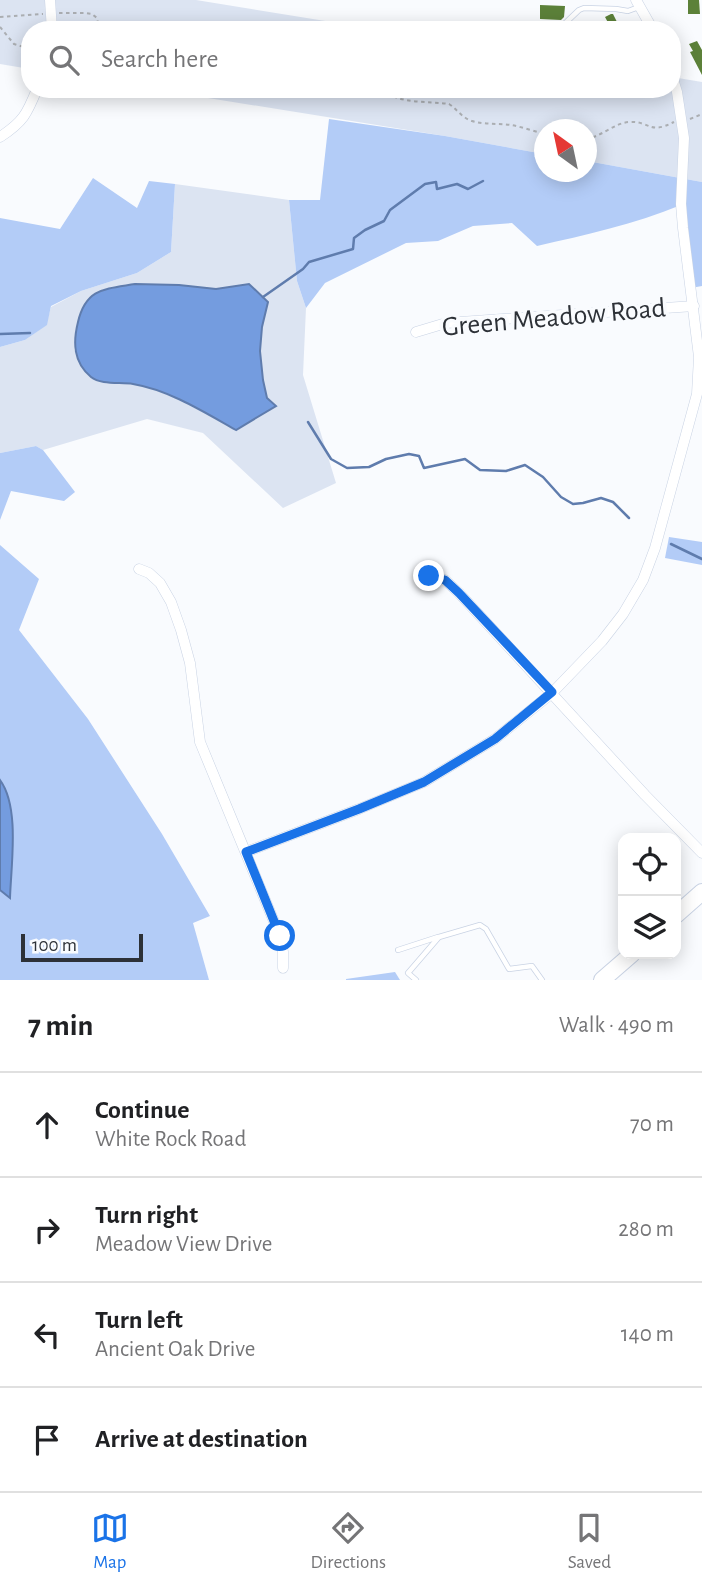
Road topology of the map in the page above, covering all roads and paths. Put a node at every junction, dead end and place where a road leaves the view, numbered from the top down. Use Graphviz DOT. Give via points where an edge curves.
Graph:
graph roads {
  1 [pos="50,0"];
  2 [pos="638,4"];
  3 [pos="51,13"];
  4 [pos="0,17"];
  5 [pos="51,21"];
  6 [pos="98,21"];
  7 [pos="567,21"];
  8 [pos="648,21"];
  9 [pos="0,27"];
  10 [pos="21,46"];
  11 [pos="34,98"];
  12 [pos="394,98"];
  13 [pos="678,98"];
  14 [pos="702,114"];
  15 [pos="682,122"];
  16 [pos="534,131"];
  17 [pos="597,136"];
  18 [pos="0,137"];
  19 [pos="694,306"];
  20 [pos="699,328"];
  21 [pos="416,332"];
  22 [pos="139,569"];
  23 [pos="429,576"];
  24 [pos="552,692"];
  25 [pos="246,852"];
  26 [pos="702,853"];
  27 [pos="702,892"];
  28 [pos="681,911"];
  29 [pos="439,937"];
  30 [pos="398,950"];
  31 [pos="626,959"];
  32 [pos="282,968"];
  33 [pos="416,980"];
  34 [pos="542,980"];
  35 [pos="602,980"];
  1 -- 3 [label="street"];
  2 -- 7 [label="lane" via="628,11 584,8"];
  2 -- 8 [label="street"];
  3 -- 4 [label="path"];
  3 -- 5 [label="street"];
  3 -- 6 [label="path" via="92,14"];
  9 -- 10 [label="path"];
  11 -- 18 [label="street" via="16,127"];
  12 -- 16 [label="path" via="449,104 471,120"];
  13 -- 15 [label="street"];
  14 -- 15 [label="path"];
  15 -- 17 [label="path" via="654,128 631,121"];
  15 -- 19 [label="street" via="681,204"];
  19 -- 20 [label="street"];
  19 -- 21 [label="street, Green Meadow Road" via="446,323"];
  20 -- 24 [label="street" via="698,394 643,580 602,641"];
  22 -- 25 [label="street" via="160,583 171,602 190,663 200,742"];
  23 -- 24 [label="street" via="445,580 459,593"];
  24 -- 25 [label="street" via="495,739 424,782"];
  24 -- 26 [label="street"];
  25 -- 32 [label="street" via="280,936"];
  27 -- 28 [label="main road"];
  29 -- 30 [label="lane"];
  29 -- 33 [label="lane" via="408,973"];
  29 -- 34 [label="lane" via="480,925 509,969 532,966"];
  31 -- 35 [label="main road"];
}
